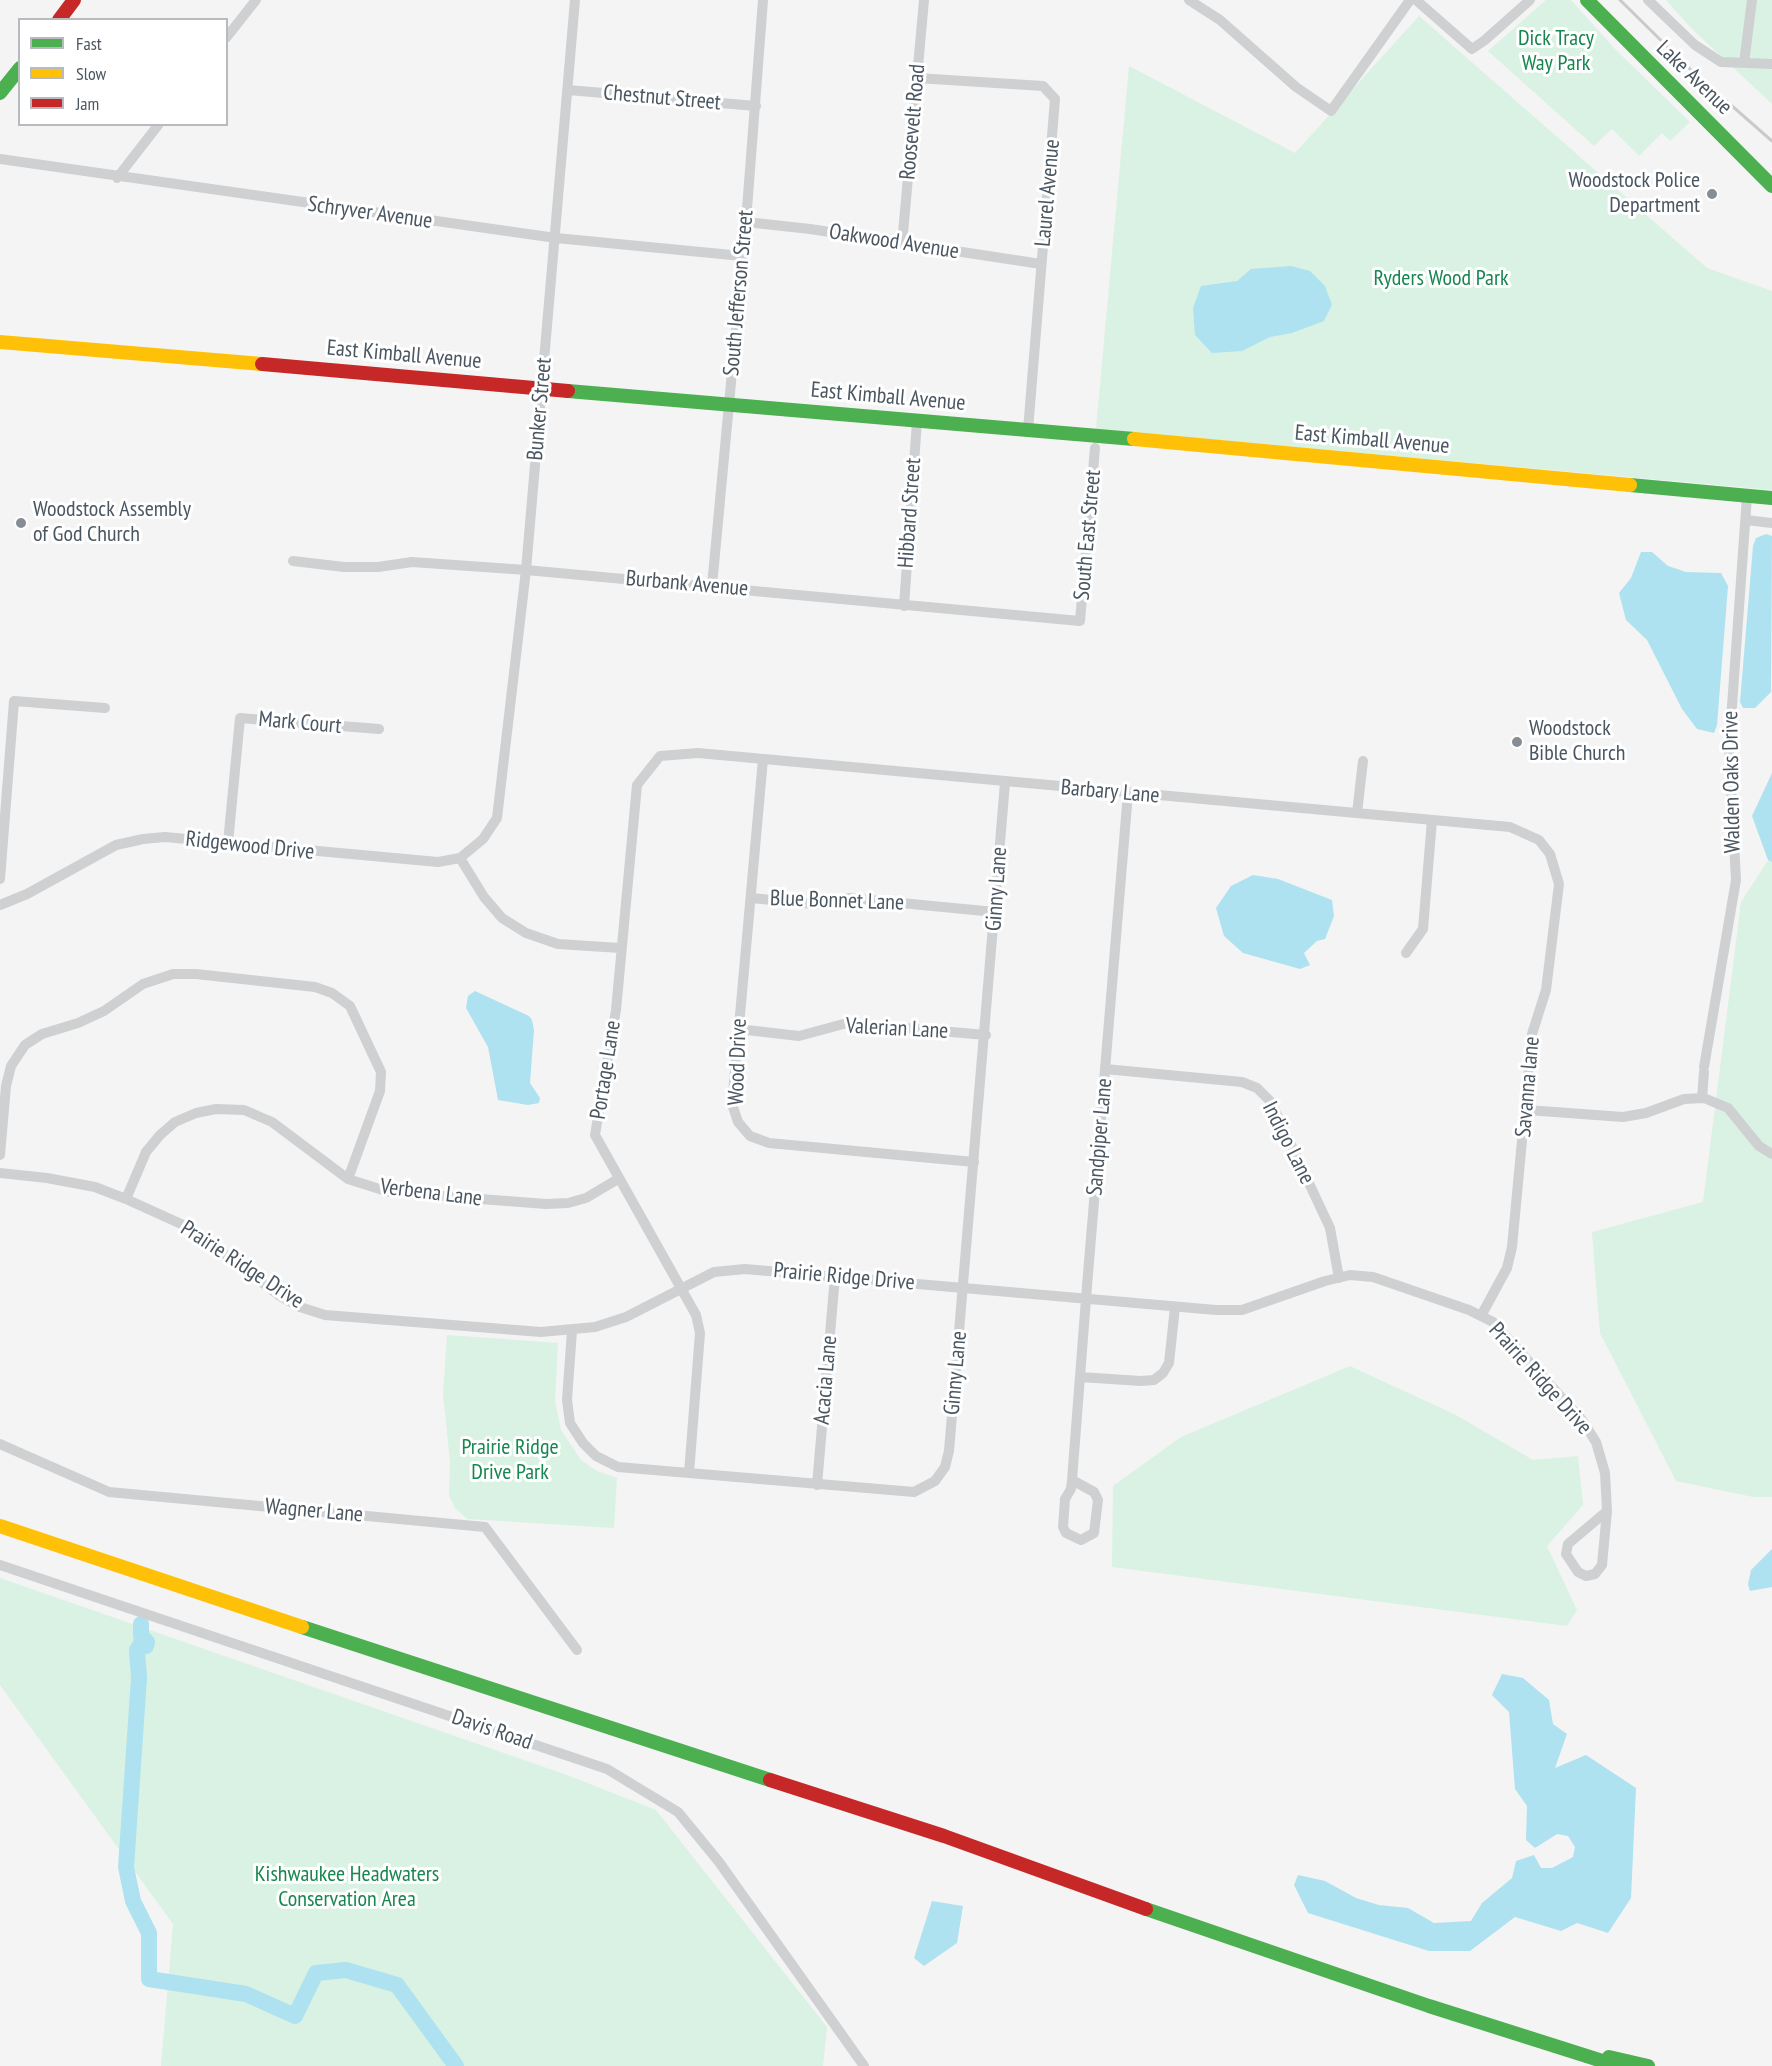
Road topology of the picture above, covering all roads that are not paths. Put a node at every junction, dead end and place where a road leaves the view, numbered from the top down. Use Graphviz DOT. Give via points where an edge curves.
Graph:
graph roads {
  1 [pos="74,0"];
  2 [pos="256,0"];
  3 [pos="575,0"];
  4 [pos="763,0"];
  5 [pos="924,0"];
  6 [pos="1190,0"];
  7 [pos="1410,0"];
  8 [pos="1416,0"];
  9 [pos="1530,0"];
  10 [pos="1587,0"];
  11 [pos="1648,0"];
  12 [pos="1752,0"];
  13 [pos="60,18"];
  14 [pos="228,35"];
  15 [pos="1744,63"];
  16 [pos="1772,64"];
  17 [pos="18,70"];
  18 [pos="917,78"];
  19 [pos="568,90"];
  20 [pos="0,92"];
  21 [pos="756,106"];
  22 [pos="157,126"];
  23 [pos="0,159"];
  24 [pos="117,178"];
  25 [pos="1772,186"];
  26 [pos="746,222"];
  27 [pos="556,238"];
  28 [pos="902,244"];
  29 [pos="742,256"];
  30 [pos="1041,264"];
  31 [pos="0,342"];
  32 [pos="542,388"];
  33 [pos="729,404"];
  34 [pos="916,421"];
  35 [pos="1028,430"];
  36 [pos="1095,448"];
  37 [pos="1747,496"];
  38 [pos="1772,498"];
  39 [pos="1746,520"];
  40 [pos="1772,523"];
  41 [pos="293,561"];
  42 [pos="525,570"];
  43 [pos="712,586"];
  44 [pos="904,606"];
  45 [pos="1080,621"];
  46 [pos="105,708"];
  47 [pos="379,729"];
  48 [pos="660,756"];
  49 [pos="763,759"];
  50 [pos="1363,761"];
  51 [pos="1005,783"];
  52 [pos="1128,793"];
  53 [pos="1357,813"];
  54 [pos="1432,820"];
  55 [pos="228,843"];
  56 [pos="1550,854"];
  57 [pos="460,858"];
  58 [pos="0,879"];
  59 [pos="751,898"];
  60 [pos="0,905"];
  61 [pos="995,912"];
  62 [pos="620,948"];
  63 [pos="1406,953"];
  64 [pos="738,1029"];
  65 [pos="986,1035"];
  66 [pos="1105,1069"];
  67 [pos="1702,1098"];
  68 [pos="1527,1110"];
  69 [pos="1772,1154"];
  70 [pos="0,1155"];
  71 [pos="974,1162"];
  72 [pos="0,1173"];
  73 [pos="348,1179"];
  74 [pos="618,1179"];
  75 [pos="126,1199"];
  76 [pos="835,1276"];
  77 [pos="1340,1278"];
  78 [pos="963,1287"];
  79 [pos="680,1288"];
  80 [pos="1086,1298"];
  81 [pos="1175,1306"];
  82 [pos="1481,1316"];
  83 [pos="572,1331"];
  84 [pos="1080,1377"];
  85 [pos="0,1443"];
  86 [pos="689,1473"];
  87 [pos="1072,1480"];
  88 [pos="817,1485"];
  89 [pos="1607,1511"];
  90 [pos="0,1526"];
  91 [pos="0,1565"];
  92 [pos="577,1650"];
  93 [pos="1558,2046"];
  94 [pos="864,2066"];
  95 [pos="1618,2066"];
  96 [pos="1648,2066"];
  1 -- 13 [label="street"];
  2 -- 14 [label="street"];
  3 -- 19 [label="street, Bunker Street"];
  4 -- 21 [label="street, South Jefferson Street"];
  5 -- 18 [label="street, Roosevelt Road"];
  6 -- 7 [label="street" via="1331,111"];
  8 -- 9 [label="street" via="1472,49"];
  10 -- 25 [label="street, Lake Avenue"];
  11 -- 15 [label="street" via="1695,45 1721,62"];
  12 -- 15 [label="street"];
  15 -- 16 [label="street"];
  17 -- 20 [label="street"];
  18 -- 28 [label="street, Roosevelt Road"];
  18 -- 30 [label="street, Laurel Avenue" via="1043,86 1055,99"];
  19 -- 21 [label="street, Chestnut Street"];
  19 -- 27 [label="street, Bunker Street"];
  21 -- 26 [label="street, South Jefferson Street"];
  22 -- 24 [label="street"];
  23 -- 24 [label="street, Schryver Avenue"];
  24 -- 27 [label="street, Schryver Avenue"];
  26 -- 28 [label="street, Oakwood Avenue"];
  26 -- 29 [label="street, South Jefferson Street"];
  27 -- 29 [label="street, Schryver Avenue"];
  27 -- 32 [label="street, Bunker Street"];
  28 -- 30 [label="street, Oakwood Avenue"];
  29 -- 33 [label="street, South Jefferson Street"];
  30 -- 35 [label="street, Laurel Avenue"];
  31 -- 32 [label="street, East Kimball Avenue"];
  32 -- 33 [label="street, East Kimball Avenue"];
  32 -- 42 [label="street, Bunker Street"];
  33 -- 34 [label="street, East Kimball Avenue"];
  33 -- 43 [label="street, South Jefferson Street"];
  34 -- 35 [label="street, East Kimball Avenue"];
  34 -- 44 [label="street, Hibbard Street"];
  35 -- 37 [label="street, East Kimball Avenue"];
  36 -- 45 [label="street, South East Street"];
  37 -- 38 [label="street, East Kimball Avenue"];
  37 -- 39 [label="street, Walden Oaks Drive"];
  39 -- 40 [label="street"];
  39 -- 67 [label="street, Walden Oaks Drive" via="1729,748 1736,880"];
  41 -- 42 [label="street, Burbank Avenue" via="344,567 412,562"];
  42 -- 43 [label="street, Burbank Avenue"];
  42 -- 57 [label="street, Bunker Street" via="497,818 483,839"];
  43 -- 44 [label="street, Burbank Avenue"];
  44 -- 45 [label="street, Burbank Avenue"];
  46 -- 58 [label="street" via="14,701"];
  47 -- 55 [label="street, Mark Court" via="240,718"];
  48 -- 49 [label="street, Barbary Lane" via="698,753"];
  48 -- 62 [label="street, Portage Lane" via="637,785"];
  49 -- 51 [label="street, Barbary Lane"];
  49 -- 59 [label="street, Wood Drive"];
  50 -- 53 [label="street"];
  51 -- 52 [label="street, Barbary Lane"];
  51 -- 61 [label="street, Ginny Lane"];
  52 -- 53 [label="street, Barbary Lane"];
  52 -- 66 [label="street, Sandpiper Lane"];
  53 -- 54 [label="street, Barbary Lane"];
  54 -- 56 [label="street, Barbary Lane" via="1510,827 1539,840"];
  54 -- 63 [label="street" via="1423,929"];
  55 -- 57 [label="street, Ridgewood Drive" via="409,861"];
  55 -- 60 [label="street, Ridgewood Drive" via="165,837 116,845"];
  56 -- 68 [label="street, Savanna lane" via="1559,884 1546,990 1532,1034"];
  57 -- 62 [label="street" via="502,918 526,933 558,944"];
  59 -- 61 [label="street, Blue Bonnet Lane" via="813,904 849,897"];
  59 -- 64 [label="street, Wood Drive"];
  61 -- 65 [label="street, Ginny Lane"];
  62 -- 74 [label="street, Portage Lane" via="616,1010 595,1135"];
  64 -- 65 [label="street, Valerian Lane" via="799,1036 847,1023"];
  64 -- 71 [label="street, Wood Drive" via="732,1104 738,1122 750,1136 769,1143"];
  65 -- 71 [label="street, Ginny Lane"];
  66 -- 77 [label="street, Indigo Lane" via="1242,1082 1257,1088 1271,1102 1330,1227"];
  66 -- 80 [label="street, Sandpiper Lane"];
  67 -- 68 [label="street" via="1684,1099 1623,1117"];
  67 -- 69 [label="street" via="1728,1108 1758,1146"];
  68 -- 82 [label="street, Savanna lane" via="1512,1247 1507,1268"];
  70 -- 73 [label="street" via="10,1066 25,1045 42,1034 104,1011 143,984 173,975 196,974 315,987 350,1006 381,1072 380,1091"];
  71 -- 78 [label="street, Ginny Lane"];
  72 -- 75 [label="street, Prairie Ridge Drive" via="85,1185"];
  73 -- 74 [label="street, Verbena Lane" via="389,1192 546,1204 586,1198"];
  73 -- 75 [label="street, Verbena Lane" via="272,1122 244,1110 216,1109 175,1122 160,1135 146,1152"];
  74 -- 79 [label="street, Portage Lane"];
  75 -- 83 [label="street, Prairie Ridge Drive" via="190,1228 280,1296 325,1315 541,1332"];
  76 -- 78 [label="street, Prairie Ridge Drive"];
  76 -- 79 [label="street, Prairie Ridge Drive" via="745,1269 714,1272"];
  76 -- 88 [label="street, Acacia Lane"];
  77 -- 81 [label="street, Prairie Ridge Drive" via="1242,1310"];
  77 -- 82 [label="street, Prairie Ridge Drive" via="1373,1277"];
  78 -- 80 [label="street, Prairie Ridge Drive"];
  78 -- 88 [label="street, Ginny Lane" via="949,1451 945,1467 935,1481 914,1492"];
  79 -- 83 [label="street, Prairie Ridge Drive" via="626,1317"];
  79 -- 86 [label="street, Portage Lane" via="696,1315 700,1334"];
  80 -- 81 [label="street, Prairie Ridge Drive"];
  80 -- 84 [label="street, Sandpiper Lane"];
  81 -- 84 [label="street" via="1170,1363 1154,1380"];
  82 -- 89 [label="street, Prairie Ridge Drive" via="1493,1322 1582,1420 1596,1442 1605,1473"];
  83 -- 86 [label="street, Ginny Lane" via="567,1400 570,1423 583,1443 596,1456 618,1467"];
  84 -- 87 [label="street, Sandpiper Lane"];
  85 -- 92 [label="street, Wagner Lane" via="109,1492 485,1527"];
  86 -- 88 [label="street, Ginny Lane"];
  87 -- 87 [label="street, Sandpiper Lane" via="1065,1499 1063,1527 1066,1533 1081,1540 1094,1533 1098,1500 1094,1492"];
  89 -- 89 [label="street, Prairie Ridge Drive" via="1602,1565 1595,1574 1586,1576 1578,1572 1566,1554 1568,1544"];
  90 -- 93 [label="street" via="944,1836 1407,1999"];
  91 -- 94 [label="street, Davis Road" via="607,1769 678,1812 719,1862"];
  93 -- 95 [label="street"];
  93 -- 96 [label="street"];
}
